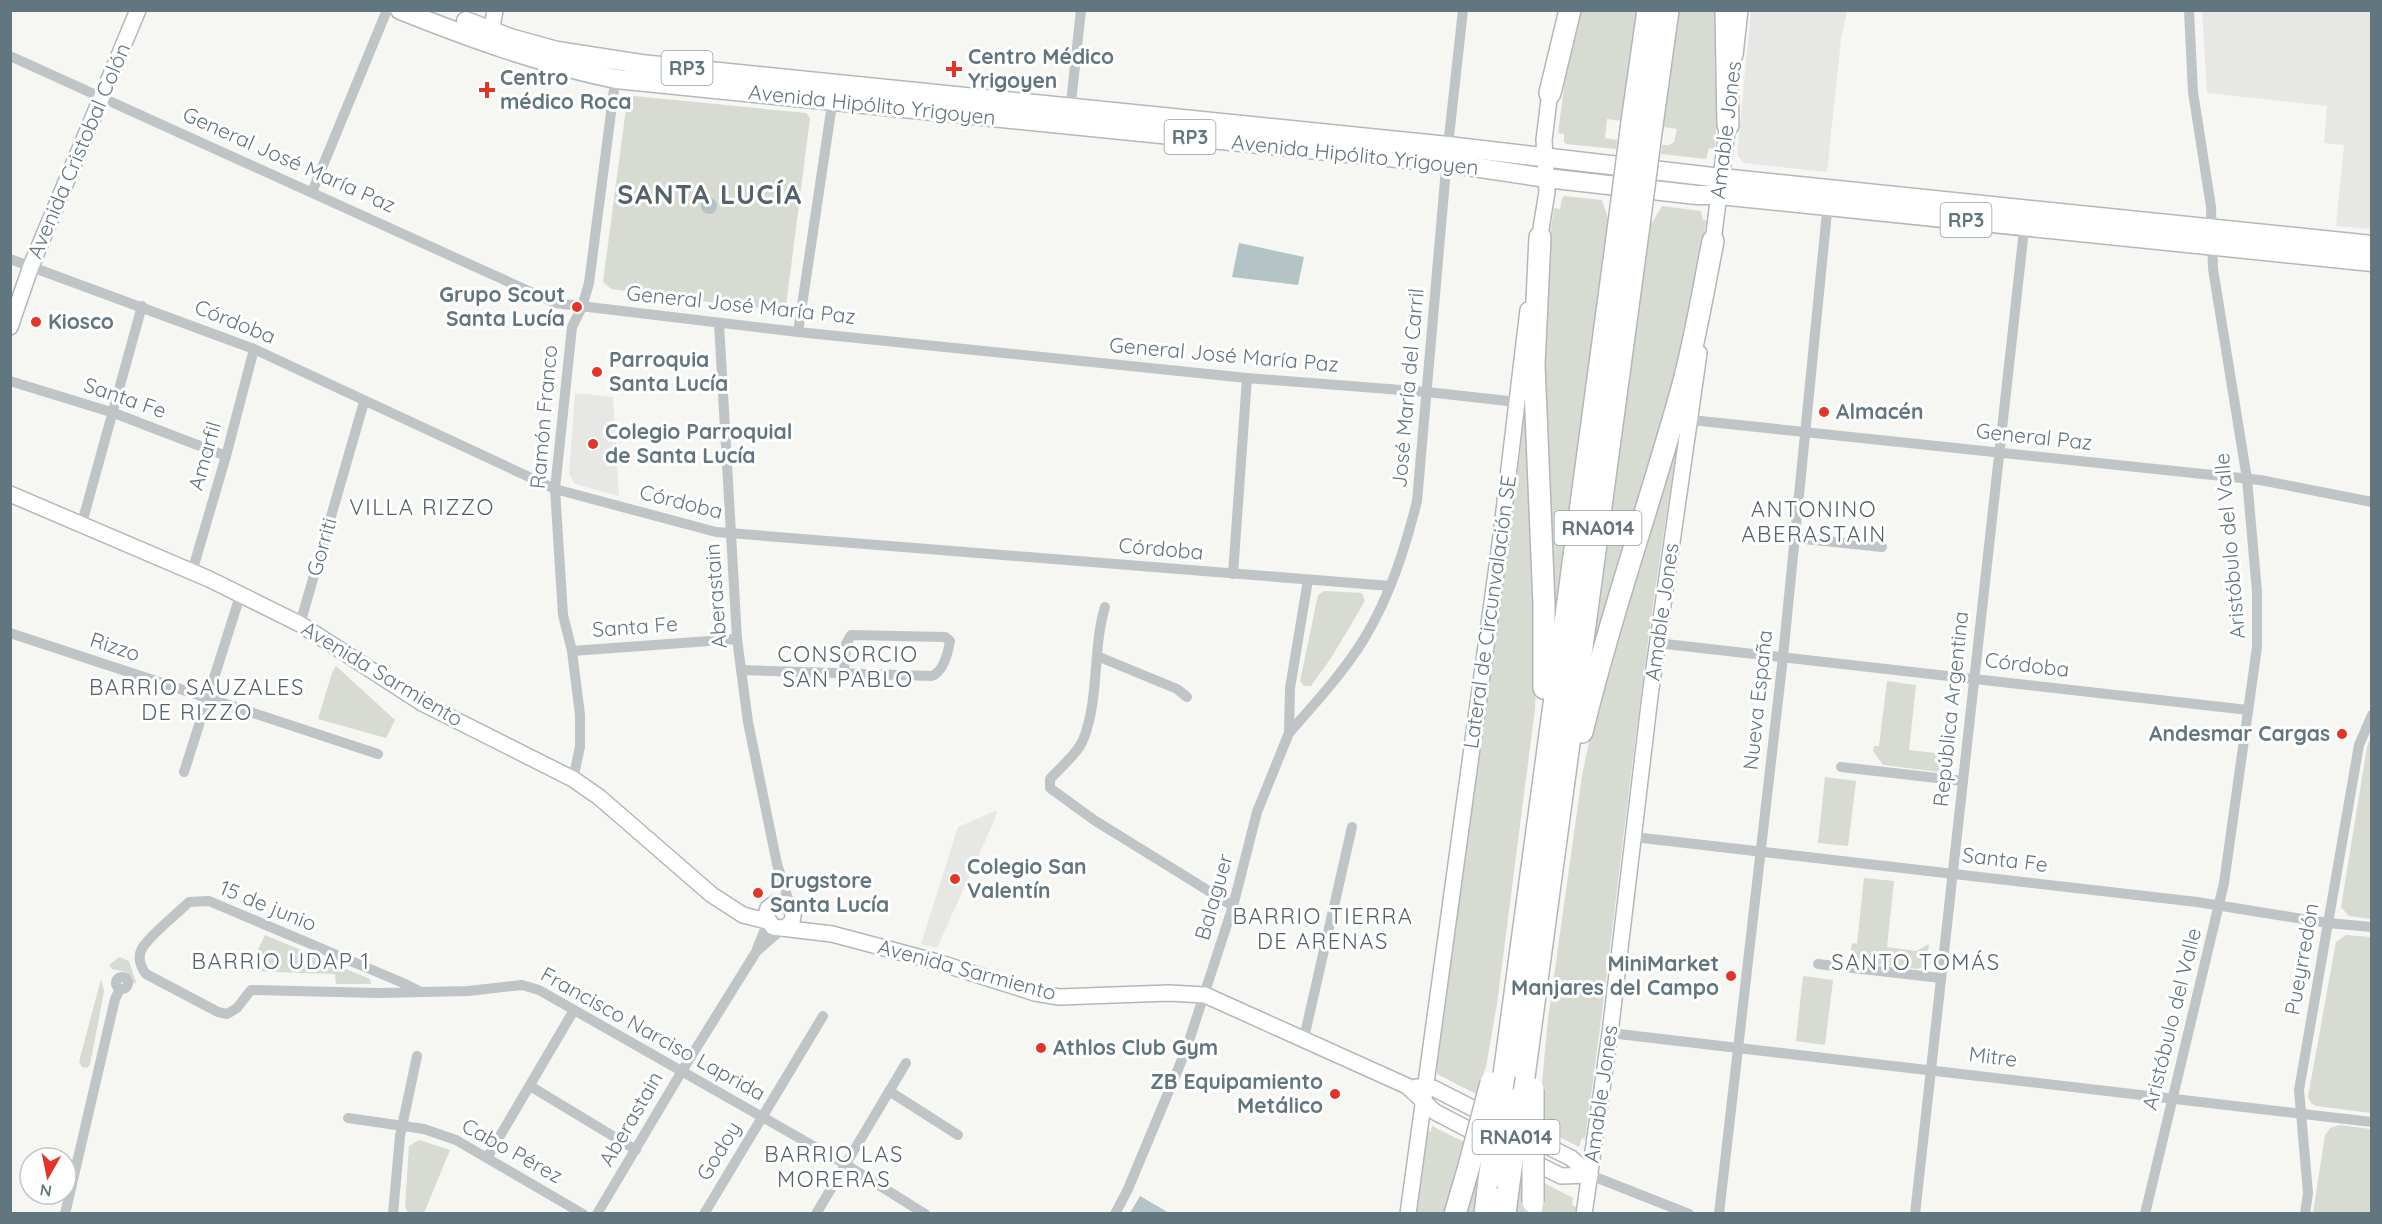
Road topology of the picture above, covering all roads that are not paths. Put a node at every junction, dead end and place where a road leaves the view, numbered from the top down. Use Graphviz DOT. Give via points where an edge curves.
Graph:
graph roads {
  1 [pos="138,10"];
  2 [pos="387,10"];
  3 [pos="400,10"];
  4 [pos="435,10"];
  5 [pos="495,10"];
  6 [pos="1081,10"];
  7 [pos="1463,10"];
  8 [pos="1560,10"];
  9 [pos="1570,10"];
  10 [pos="1647,10"];
  11 [pos="1668,10"];
  12 [pos="1726,10"];
  13 [pos="1740,10"];
  14 [pos="2189,10"];
  15 [pos="491,37"];
  16 [pos="10,56"];
  17 [pos="617,70"];
  18 [pos="833,92"];
  19 [pos="1550,93"];
  20 [pos="102,97"];
  21 [pos="1070,116"];
  22 [pos="1642,124"];
  23 [pos="1728,125"];
  24 [pos="1448,154"];
  25 [pos="1545,157"];
  26 [pos="1546,178"];
  27 [pos="1720,187"];
  28 [pos="312,192"];
  29 [pos="1828,198"];
  30 [pos="2026,218"];
  31 [pos="1629,224"];
  32 [pos="1540,237"];
  33 [pos="2212,237"];
  34 [pos="1713,241"];
  35 [pos="2372,245"];
  36 [pos="10,259"];
  37 [pos="2372,262"];
  38 [pos="31,266"];
  39 [pos="142,306"];
  40 [pos="582,307"];
  41 [pos="719,323"];
  42 [pos="10,327"];
  43 [pos="798,332"];
  44 [pos="254,350"];
  45 [pos="1247,378"];
  46 [pos="10,381"];
  47 [pos="1427,392"];
  48 [pos="364,402"];
  49 [pos="1517,402"];
  50 [pos="114,413"];
  51 [pos="1691,420"];
  52 [pos="1805,432"];
  53 [pos="1999,453"];
  54 [pos="226,456"];
  55 [pos="2247,479"];
  56 [pos="555,489"];
  57 [pos="10,494"];
  58 [pos="2372,502"];
  59 [pos="82,523"];
  60 [pos="731,535"];
  61 [pos="1795,538"];
  62 [pos="1882,547"];
  63 [pos="192,572"];
  64 [pos="1233,574"];
  65 [pos="1308,580"];
  66 [pos="1390,586"];
  67 [pos="241,593"];
  68 [pos="1105,607"];
  69 [pos="300,624"];
  70 [pos="10,633"];
  71 [pos="737,639"];
  72 [pos="1657,643"];
  73 [pos="572,651"];
  74 [pos="1097,656"];
  75 [pos="1783,657"];
  76 [pos="741,670"];
  77 [pos="844,672"];
  78 [pos="1974,679"];
  79 [pos="206,697"];
  80 [pos="1187,698"];
  81 [pos="2248,710"];
  82 [pos="2372,715"];
  83 [pos="1288,733"];
  84 [pos="378,754"];
  85 [pos="1841,767"];
  86 [pos="184,772"];
  87 [pos="573,779"];
  88 [pos="1963,781"];
  89 [pos="1540,803"];
  90 [pos="1352,827"];
  91 [pos="1557,832"];
  92 [pos="1634,837"];
  93 [pos="1761,852"];
  94 [pos="777,864"];
  95 [pos="1953,874"];
  96 [pos="2220,905"];
  97 [pos="1233,906"];
  98 [pos="791,909"];
  99 [pos="774,919"];
  100 [pos="2328,923"];
  101 [pos="2372,927"];
  102 [pos="832,934"];
  103 [pos="1818,964"];
  104 [pos="1941,978"];
  105 [pos="120,989"];
  106 [pos="421,992"];
  107 [pos="1206,995"];
  108 [pos="237,1008"];
  109 [pos="574,1010"];
  110 [pos="823,1016"];
  111 [pos="1610,1033"];
  112 [pos="1304,1038"];
  113 [pos="1738,1047"];
  114 [pos="417,1056"];
  115 [pos="906,1063"];
  116 [pos="1931,1070"];
  117 [pos="682,1071"];
  118 [pos="1499,1073"];
  119 [pos="530,1086"];
  120 [pos="1528,1087"];
  121 [pos="889,1091"];
  122 [pos="1424,1095"];
  123 [pos="2173,1098"];
  124 [pos="2301,1113"];
  125 [pos="762,1117"];
  126 [pos="348,1118"];
  127 [pos="2372,1122"];
  128 [pos="401,1125"];
  129 [pos="958,1135"];
  130 [pos="636,1150"];
  131 [pos="488,1158"];
  132 [pos="844,1164"];
  133 [pos="1590,1175"];
  134 [pos="1533,1208"];
  135 [pos="65,1214"];
  136 [pos="393,1214"];
  137 [pos="582,1214"];
  138 [pos="597,1214"];
  139 [pos="704,1214"];
  140 [pos="816,1214"];
  141 [pos="925,1214"];
  142 [pos="1114,1214"];
  143 [pos="1408,1214"];
  144 [pos="1455,1214"];
  145 [pos="1485,1214"];
  146 [pos="1505,1214"];
  147 [pos="1584,1214"];
  148 [pos="1689,1214"];
  149 [pos="1719,1214"];
  150 [pos="1915,1214"];
  151 [pos="2145,1214"];
  152 [pos="2305,1214"];
  1 -- 20 [label="street, Avenida Cristobal Colón"];
  2 -- 28 [label="street"];
  3 -- 15 [label="main road, Avenida Hipólito Yrigoyen / RP3"];
  4 -- 15 [label="main road, Avenida Hipólito Yrigoyen / RP3"];
  5 -- 15 [label="street"];
  6 -- 21 [label="street"];
  7 -- 24 [label="street, José María del Carril"];
  8 -- 19 [label="street, Lateral de Circunvalación SE"];
  9 -- 19 [label="highway"];
  10 -- 22 [label="highway, RNA014"];
  11 -- 22 [label="highway, RNA014"];
  12 -- 23 [label="highway"];
  13 -- 23 [label="street, Amable Jones"];
  14 -- 33 [label="street, Aristóbulo del Valle" via="2193,92"];
  15 -- 17 [label="main road, Avenida Hipólito Yrigoyen / RP3" via="529,57"];
  16 -- 20 [label="street, General José María Paz"];
  17 -- 18 [label="main road, Avenida Hipólito Yrigoyen / RP3"];
  17 -- 40 [label="street, Ramón Franco" via="589,283"];
  18 -- 21 [label="main road, Avenida Hipólito Yrigoyen / RP3"];
  18 -- 43 [label="street"];
  19 -- 25 [label="street, Lateral de Circunvalación SE"];
  20 -- 28 [label="street, General José María Paz"];
  20 -- 38 [label="street, Avenida Cristobal Colón"];
  21 -- 24 [label="main road, Avenida Hipólito Yrigoyen / RP3"];
  22 -- 31 [label="highway, RNA014, bridge"];
  23 -- 27 [label="street, Amable Jones"];
  24 -- 25 [label="main road, Avenida Hipólito Yrigoyen / RP3"];
  24 -- 26 [label="main road, Avenida Hipólito Yrigoyen / RP3"];
  24 -- 47 [label="street, José María del Carril"];
  25 -- 26 [label="street, Lateral de Circunvalación SE"];
  25 -- 27 [label="main road, Avenida Hipólito Yrigoyen / RP3"];
  26 -- 27 [label="main road, Avenida Hipólito Yrigoyen / RP3" via="1697,195"];
  26 -- 32 [label="street, Lateral de Circunvalación SE"];
  27 -- 29 [label="main road, Avenida Hipólito Yrigoyen / RP3"];
  27 -- 34 [label="street, Amable Jones"];
  28 -- 40 [label="street, General José María Paz" via="555,303"];
  29 -- 30 [label="main road, Avenida Hipólito Yrigoyen / RP3"];
  29 -- 52 [label="street, Nueva España"];
  30 -- 33 [label="main road, Avenida Hipólito Yrigoyen / RP3"];
  30 -- 53 [label="street, República Argentina"];
  31 -- 89 [label="highway, RNA014"];
  31 -- 91 [label="highway, RNA014"];
  32 -- 49 [label="street, Lateral de Circunvalación SE"];
  32 -- 89 [label="highway" via="1534,365 1545,632"];
  33 -- 35 [label="main road"];
  33 -- 37 [label="main road"];
  33 -- 55 [label="street, Aristóbulo del Valle" via="2213,269"];
  34 -- 51 [label="street, Amable Jones"];
  34 -- 91 [label="highway" via="1681,391 1596,676"];
  36 -- 38 [label="street, Córdoba"];
  38 -- 39 [label="street, Córdoba"];
  38 -- 42 [label="street, Avenida Cristobal Colón"];
  39 -- 44 [label="street, Córdoba"];
  39 -- 50 [label="street"];
  40 -- 41 [label="street, General José María Paz"];
  40 -- 56 [label="street, Ramón Franco" via="572,327"];
  41 -- 43 [label="street, General José María Paz"];
  41 -- 60 [label="street, Aberastain"];
  43 -- 45 [label="street, General José María Paz"];
  44 -- 48 [label="street, Córdoba"];
  44 -- 54 [label="street, Amarfil"];
  45 -- 47 [label="street, General José María Paz"];
  45 -- 64 [label="street"];
  46 -- 50 [label="street, Santa Fe"];
  47 -- 49 [label="street, General José María Paz"];
  47 -- 66 [label="street, José María del Carril" via="1418,501 1407,544"];
  48 -- 56 [label="street, Córdoba"];
  48 -- 69 [label="street, Gorriti"];
  49 -- 122 [label="street, Lateral de Circunvalación SE"];
  50 -- 54 [label="street, Santa Fe"];
  50 -- 59 [label="street"];
  51 -- 52 [label="street, General Paz"];
  51 -- 72 [label="street, Amable Jones"];
  52 -- 53 [label="street, General Paz"];
  52 -- 61 [label="street, Nueva España"];
  53 -- 55 [label="street, General Paz"];
  53 -- 78 [label="street, República Argentina"];
  54 -- 63 [label="street, Amarfil"];
  55 -- 58 [label="street, General Paz"];
  55 -- 81 [label="street, Aristóbulo del Valle" via="2257,647"];
  56 -- 60 [label="street, Córdoba"];
  56 -- 73 [label="street, Ramón Franco" via="563,615"];
  57 -- 59 [label="street, Avenida Sarmiento"];
  59 -- 63 [label="street, Avenida Sarmiento"];
  60 -- 64 [label="street, Córdoba"];
  60 -- 71 [label="street, Aberastain"];
  61 -- 62 [label="street"];
  61 -- 75 [label="street, Nueva España"];
  63 -- 67 [label="street, Avenida Sarmiento"];
  64 -- 65 [label="street, Córdoba"];
  65 -- 66 [label="street, Córdoba"];
  65 -- 83 [label="street, Balaguer" via="1290,688"];
  66 -- 83 [label="street, José María del Carril" via="1364,639 1329,688"];
  67 -- 69 [label="street, Avenida Sarmiento"];
  67 -- 79 [label="street"];
  68 -- 74 [label="street" via="1098,629"];
  69 -- 87 [label="street, Avenida Sarmiento" via="422,702"];
  70 -- 79 [label="street, Rizzo"];
  71 -- 73 [label="street, Santa Fe"];
  71 -- 76 [label="street, Aberastain"];
  72 -- 75 [label="street, Córdoba"];
  72 -- 92 [label="street, Amable Jones"];
  73 -- 87 [label="street, Ramón Franco" via="580,715 580,747"];
  74 -- 80 [label="street" via="1177,689"];
  74 -- 97 [label="street" via="1082,742 1050,779 1050,788 1094,820"];
  75 -- 78 [label="street, Córdoba"];
  75 -- 93 [label="street, Nueva España"];
  76 -- 77 [label="street"];
  76 -- 94 [label="street, Aberastain" via="747,722"];
  77 -- 77 [label="street" via="846,644 851,635 945,637 950,641 942,666 932,676"];
  78 -- 81 [label="street, Córdoba"];
  78 -- 88 [label="street, República Argentina"];
  79 -- 84 [label="street, Rizzo"];
  79 -- 86 [label="street"];
  81 -- 96 [label="street, Aristóbulo del Valle"];
  82 -- 100 [label="street, Pueyrredón" via="2360,741"];
  83 -- 97 [label="street, Balaguer" via="1257,812"];
  85 -- 88 [label="street"];
  87 -- 99 [label="street, Avenida Sarmiento" via="724,903 743,915"];
  88 -- 95 [label="street, República Argentina"];
  89 -- 118 [label="highway, RNA014"];
  90 -- 112 [label="street"];
  91 -- 120 [label="highway, RNA014"];
  92 -- 93 [label="street, Santa Fe"];
  92 -- 111 [label="street, Amable Jones"];
  93 -- 95 [label="street, Santa Fe"];
  93 -- 113 [label="street, Nueva España"];
  94 -- 98 [label="street, Aberastain"];
  94 -- 99 [label="street, Aberastain"];
  95 -- 96 [label="street, Santa Fe"];
  95 -- 104 [label="street, República Argentina"];
  96 -- 100 [label="street, Santa Fe"];
  96 -- 123 [label="street, Aristóbulo del Valle"];
  97 -- 107 [label="street, Balaguer"];
  98 -- 99 [label="street" via="792,921"];
  98 -- 99 [label="street" via="780,902"];
  98 -- 102 [label="street, Avenida Sarmiento"];
  99 -- 102 [label="street, Avenida Sarmiento"];
  99 -- 117 [label="street, Aberastain"];
  100 -- 101 [label="street, Santa Fe"];
  100 -- 124 [label="street, Pueyrredón" via="2299,1090"];
  102 -- 107 [label="street, Avenida Sarmiento" via="1059,997"];
  103 -- 104 [label="street"];
  104 -- 116 [label="street, República Argentina"];
  105 -- 135 [label="street"];
  106 -- 108 [label="street, Francisco Narciso Laprida" via="251,990"];
  106 -- 108 [label="street, 15 de junio" via="209,902 189,902 142,948 141,967 146,974 218,1012 227,1014"];
  106 -- 109 [label="street, Francisco Narciso Laprida" via="522,985"];
  107 -- 112 [label="street, Avenida Sarmiento"];
  107 -- 142 [label="street, Balaguer" via="1128,1189"];
  109 -- 117 [label="street, Francisco Narciso Laprida"];
  109 -- 119 [label="street"];
  110 -- 125 [label="street, Godoy"];
  111 -- 113 [label="street, Mitre"];
  111 -- 133 [label="street, Amable Jones"];
  112 -- 122 [label="street, Avenida Sarmiento"];
  113 -- 116 [label="street, Mitre"];
  113 -- 149 [label="street, Nueva España"];
  114 -- 128 [label="street"];
  115 -- 121 [label="street"];
  116 -- 123 [label="street, Mitre"];
  116 -- 150 [label="street, República Argentina"];
  117 -- 125 [label="street, Francisco Narciso Laprida"];
  117 -- 130 [label="street, Aberastain"];
  118 -- 144 [label="highway, bridge"];
  118 -- 145 [label="highway, RNA014, bridge"];
  119 -- 130 [label="street"];
  119 -- 131 [label="street"];
  120 -- 134 [label="highway, bridge"];
  120 -- 146 [label="highway, RNA014, bridge"];
  121 -- 129 [label="street"];
  121 -- 132 [label="street"];
  122 -- 133 [label="street, Avenida Sarmiento" via="1433,1088 1571,1158"];
  122 -- 143 [label="street, Lateral de Circunvalación SE"];
  123 -- 124 [label="street, Mitre"];
  123 -- 151 [label="street, Aristóbulo del Valle"];
  124 -- 127 [label="street, Mitre"];
  124 -- 152 [label="street, Pueyrredón" via="2308,1193"];
  125 -- 132 [label="street, Francisco Narciso Laprida"];
  125 -- 139 [label="street, Godoy"];
  126 -- 128 [label="street, Cabo Pérez"];
  128 -- 131 [label="street, Cabo Pérez" via="456,1140"];
  128 -- 136 [label="street"];
  130 -- 138 [label="street, Aberastain"];
  131 -- 137 [label="street, Cabo Pérez"];
  132 -- 140 [label="street"];
  132 -- 141 [label="street, Francisco Narciso Laprida"];
  133 -- 147 [label="street, Amable Jones"];
  133 -- 148 [label="street, Avenida Sarmiento"];
}
